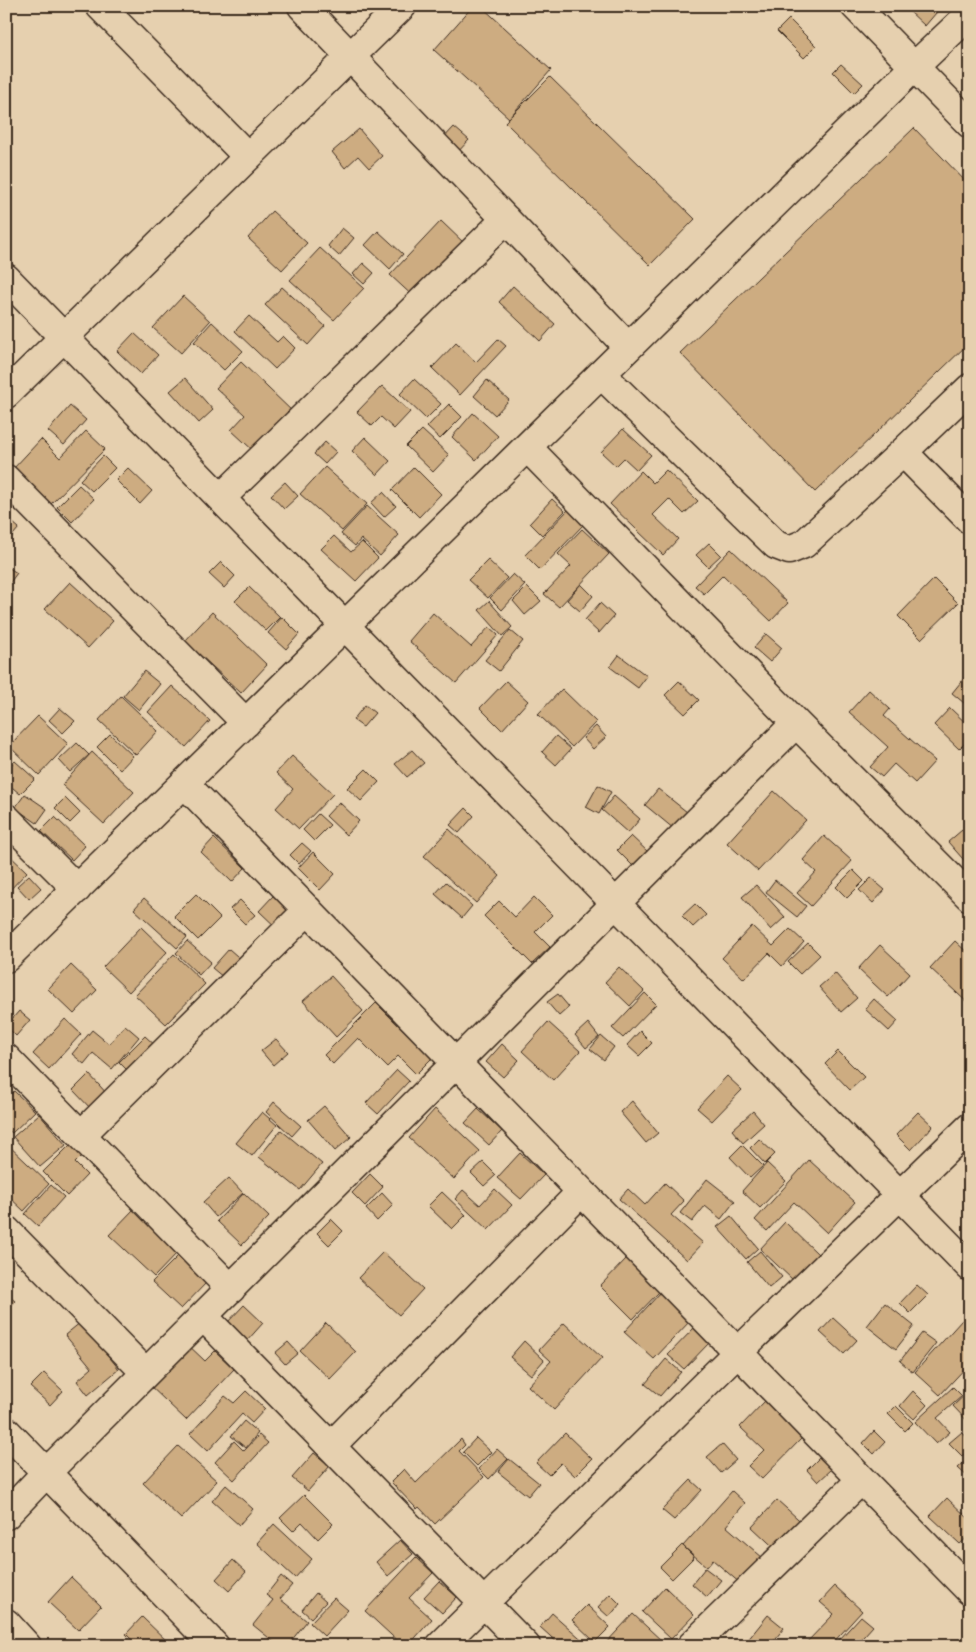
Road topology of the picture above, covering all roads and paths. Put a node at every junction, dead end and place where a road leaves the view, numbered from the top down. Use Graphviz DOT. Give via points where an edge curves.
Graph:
graph roads {
  1 [pos="100,6"];
  2 [pos="302,6"];
  3 [pos="402,6"];
  4 [pos="855,6"];
  5 [pos="970,14"];
  6 [pos="351,57"];
  7 [pos="914,67"];
  8 [pos="970,124"];
  9 [pos="248,157"];
  10 [pos="506,219"];
  11 [pos="6,278"];
  12 [pos="64,337"];
  13 [pos="628,347"];
  14 [pos="601,374"];
  15 [pos="970,388"];
  16 [pos="6,394"];
  17 [pos="527,447"];
  18 [pos="903,452"];
  19 [pos="6,479"];
  20 [pos="221,498"];
  21 [pos="970,520"];
  22 [pos="345,625"];
  23 [pos="246,723"];
  24 [pos="796,723"];
  25 [pos="184,783"];
  26 [pos="6,818"];
  27 [pos="77,888"];
  28 [pos="970,897"];
  29 [pos="615,904"];
  30 [pos="308,910"];
  31 [pos="6,958"];
  32 [pos="6,1058"];
  33 [pos="456,1064"];
  34 [pos="970,1127"];
  35 [pos="81,1135"];
  36 [pos="581,1192"];
  37 [pos="900,1196"];
  38 [pos="6,1230"];
  39 [pos="970,1267"];
  40 [pos="230,1288"];
  41 [pos="203,1316"];
  42 [pos="737,1353"];
  43 [pos="146,1373"];
  44 [pos="6,1432"];
  45 [pos="331,1446"];
  46 [pos="46,1473"];
  47 [pos="860,1480"];
  48 [pos="6,1515"];
  49 [pos="970,1591"];
  50 [pos="484,1602"];
  51 [pos="6,1624"];
  52 [pos="28,1646"];
  53 [pos="216,1646"];
  54 [pos="440,1646"];
  55 [pos="526,1646"];
  56 [pos="691,1646"];
  1 -- 9 [label="street"];
  2 -- 6 [label="street"];
  3 -- 6 [label="street"];
  4 -- 7 [label="street"];
  5 -- 7 [label="street"];
  6 -- 9 [label="street"];
  6 -- 10 [label="street"];
  7 -- 8 [label="street"];
  7 -- 13 [label="street"];
  9 -- 12 [label="street"];
  10 -- 13 [label="street"];
  10 -- 20 [label="street"];
  11 -- 12 [label="street"];
  12 -- 16 [label="street"];
  12 -- 20 [label="street"];
  13 -- 14 [label="street"];
  14 -- 17 [label="street"];
  14 -- 18 [label="street" via="776,545 789,550 804,544"];
  15 -- 18 [label="street"];
  17 -- 22 [label="street"];
  17 -- 24 [label="street"];
  18 -- 21 [label="street"];
  19 -- 23 [label="street"];
  20 -- 22 [label="street"];
  22 -- 23 [label="street"];
  22 -- 29 [label="street"];
  23 -- 25 [label="street"];
  24 -- 28 [label="street"];
  24 -- 29 [label="street"];
  25 -- 27 [label="street"];
  25 -- 30 [label="street"];
  26 -- 27 [label="street"];
  27 -- 31 [label="street"];
  29 -- 33 [label="street"];
  29 -- 37 [label="street"];
  30 -- 33 [label="street"];
  30 -- 35 [label="street"];
  32 -- 35 [label="street"];
  33 -- 36 [label="street"];
  33 -- 40 [label="street"];
  34 -- 37 [label="street"];
  35 -- 40 [label="street"];
  36 -- 42 [label="street"];
  36 -- 45 [label="street"];
  37 -- 39 [label="street"];
  37 -- 42 [label="street"];
  38 -- 43 [label="street"];
  40 -- 41 [label="street"];
  41 -- 43 [label="street"];
  41 -- 45 [label="street"];
  42 -- 47 [label="street"];
  42 -- 50 [label="street"];
  43 -- 46 [label="street"];
  44 -- 46 [label="street"];
  45 -- 50 [label="street"];
  46 -- 48 [label="street"];
  46 -- 53 [label="street"];
  47 -- 49 [label="street"];
  47 -- 56 [label="street"];
  50 -- 54 [label="street"];
  50 -- 55 [label="street"];
  51 -- 52 [label="street"];
}
